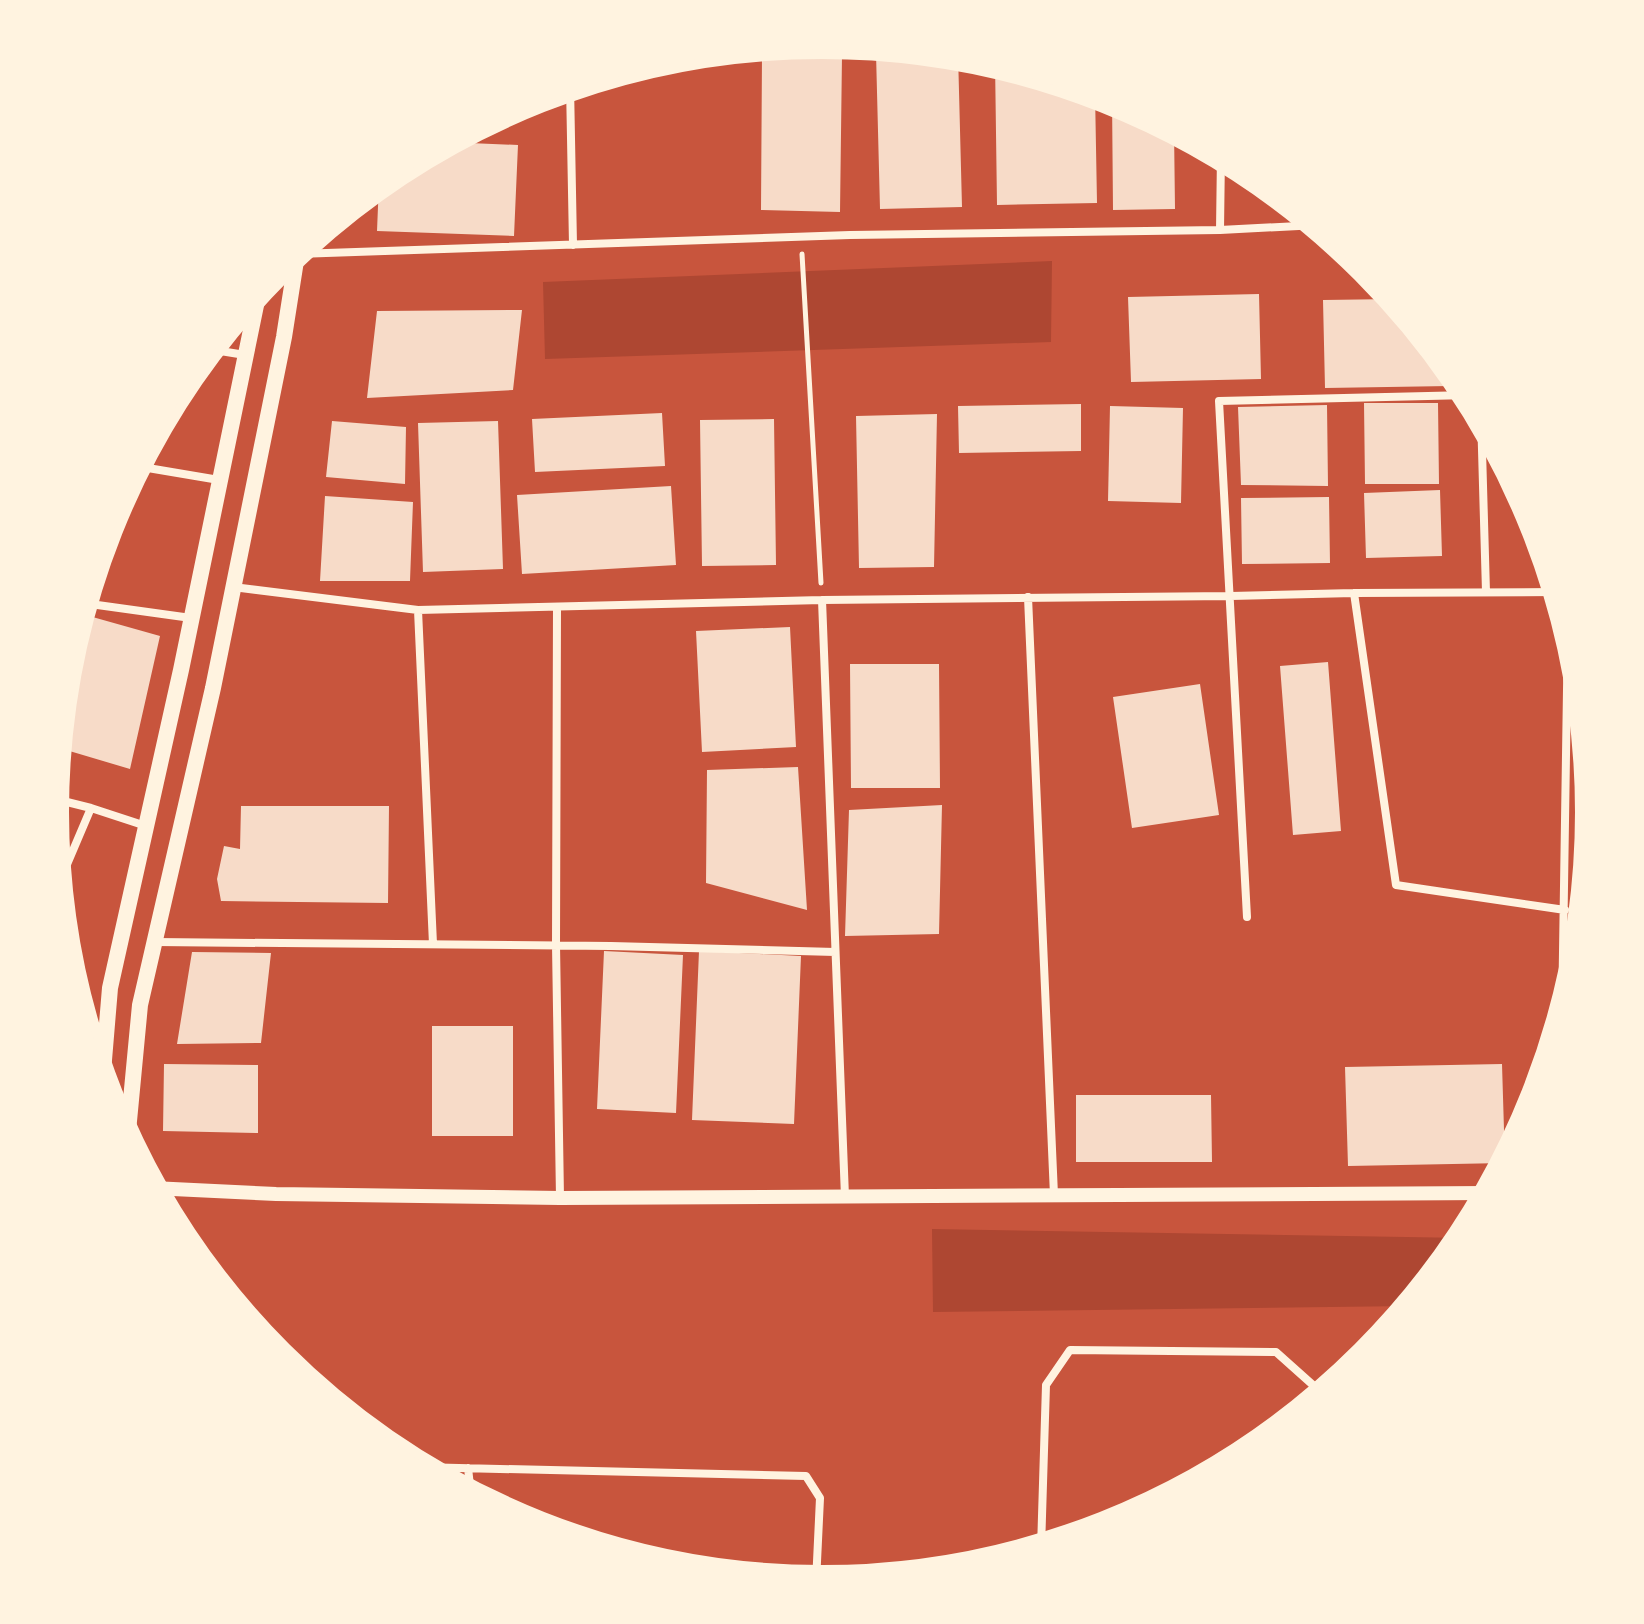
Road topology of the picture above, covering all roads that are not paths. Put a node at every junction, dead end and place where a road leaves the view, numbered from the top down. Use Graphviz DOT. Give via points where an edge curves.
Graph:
graph roads {
  1 [pos="570,97"];
  2 [pos="1221,168"];
  3 [pos="1302,226"];
  4 [pos="1220,230"];
  5 [pos="573,245"];
  6 [pos="313,251"];
  7 [pos="295,267"];
  8 [pos="255,308"];
  9 [pos="221,351"];
  10 [pos="246,355"];
  11 [pos="1455,395"];
  12 [pos="1482,440"];
  13 [pos="147,468"];
  14 [pos="220,481"];
  15 [pos="233,587"];
  16 [pos="1486,592"];
  17 [pos="1547,592"];
  18 [pos="1354,593"];
  19 [pos="1231,596"];
  20 [pos="1028,597"];
  21 [pos="822,600"];
  22 [pos="93,604"];
  23 [pos="557,607"];
  24 [pos="418,610"];
  25 [pos="191,618"];
  26 [pos="1567,677"];
  27 [pos="64,801"];
  28 [pos="91,808"];
  29 [pos="146,826"];
  30 [pos="66,866"];
  31 [pos="1565,910"];
  32 [pos="1247,917"];
  33 [pos="154,942"];
  34 [pos="433,944"];
  35 [pos="556,945"];
  36 [pos="835,952"];
  37 [pos="1563,967"];
  38 [pos="104,1057"];
  39 [pos="129,1118"];
  40 [pos="165,1189"];
  41 [pos="1477,1193"];
  42 [pos="1054,1195"];
  43 [pos="845,1197"];
  44 [pos="560,1198"];
  45 [pos="1315,1387"];
  46 [pos="442,1467"];
  47 [pos="468,1468"];
  48 [pos="470,1483"];
  49 [pos="1041,1537"];
  50 [pos="817,1570"];
  1 -- 5 [label="street"];
  2 -- 4 [label="street"];
  3 -- 4 [label="street"];
  4 -- 5 [label="street"];
  5 -- 6 [label="street"];
  7 -- 15 [label="main road"];
  8 -- 10 [label="main road"];
  9 -- 10 [label="street"];
  10 -- 14 [label="main road"];
  11 -- 19 [label="street" via="1219,401"];
  12 -- 16 [label="street"];
  13 -- 14 [label="street"];
  14 -- 25 [label="main road"];
  15 -- 24 [label="street"];
  15 -- 33 [label="main road"];
  16 -- 17 [label="street"];
  16 -- 18 [label="street"];
  18 -- 19 [label="street"];
  18 -- 31 [label="street" via="1396,885"];
  19 -- 20 [label="street"];
  19 -- 32 [label="street"];
  20 -- 21 [label="street"];
  20 -- 42 [label="street"];
  21 -- 23 [label="street"];
  21 -- 36 [label="street"];
  22 -- 25 [label="street"];
  23 -- 24 [label="street"];
  23 -- 35 [label="street"];
  24 -- 34 [label="street"];
  25 -- 29 [label="main road"];
  26 -- 31 [label="street"];
  27 -- 28 [label="street"];
  28 -- 29 [label="street"];
  28 -- 30 [label="street"];
  29 -- 38 [label="main road" via="110,988"];
  31 -- 37 [label="street"];
  33 -- 34 [label="street"];
  33 -- 39 [label="main road" via="140,1005"];
  34 -- 35 [label="street"];
  35 -- 36 [label="street"];
  35 -- 44 [label="street"];
  36 -- 43 [label="street"];
  40 -- 44 [label="street"];
  41 -- 42 [label="street"];
  42 -- 43 [label="street"];
  43 -- 44 [label="street"];
  45 -- 49 [label="street" via="1276,1352 1070,1350 1046,1385"];
  46 -- 47 [label="street"];
  47 -- 48 [label="street"];
  47 -- 50 [label="street" via="806,1476 820,1498"];
}
